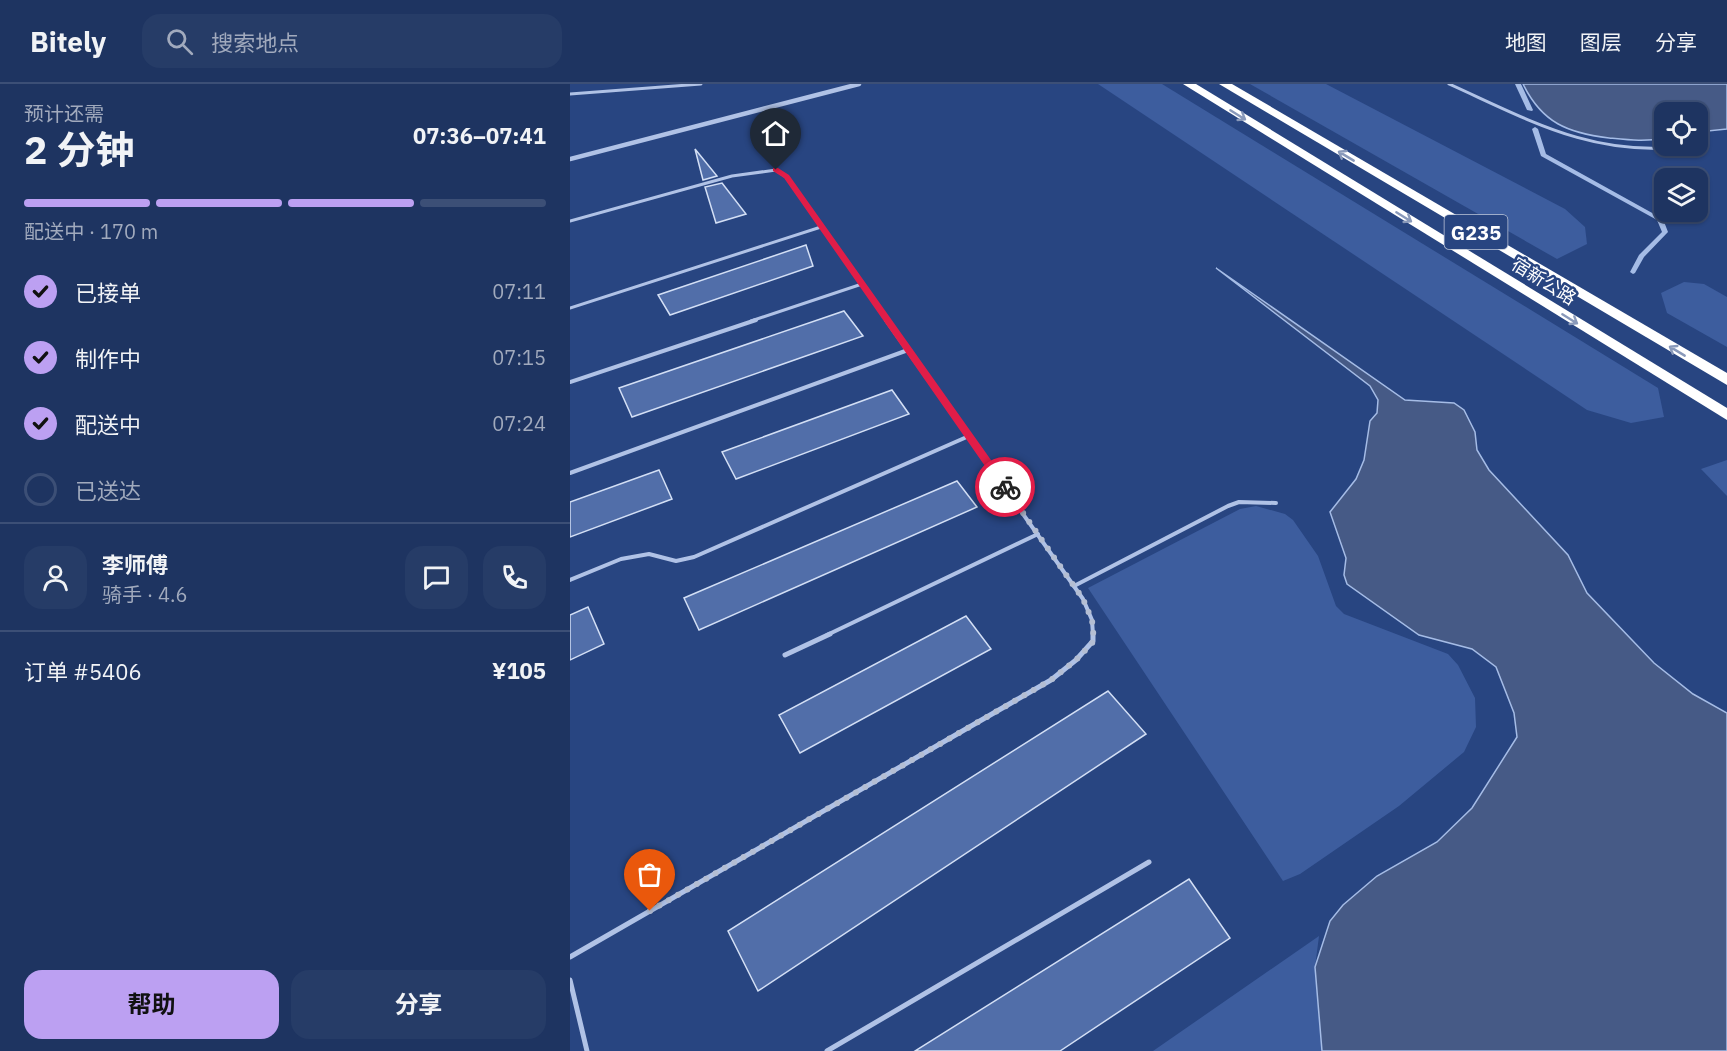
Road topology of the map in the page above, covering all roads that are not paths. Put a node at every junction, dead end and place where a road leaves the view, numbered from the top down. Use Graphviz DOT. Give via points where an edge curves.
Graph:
graph roads {
  1 [pos="701,84"];
  2 [pos="859,84"];
  3 [pos="1188,84"];
  4 [pos="1224,84"];
  5 [pos="1449,84"];
  6 [pos="570,94"];
  7 [pos="1654,150"];
  8 [pos="570,159"];
  9 [pos="570,221"];
  10 [pos="821,227"];
  11 [pos="862,284"];
  12 [pos="570,308"];
  13 [pos="908,350"];
  14 [pos="1727,380"];
  15 [pos="570,382"];
  16 [pos="1727,415"];
  17 [pos="969,436"];
  18 [pos="570,473"];
  19 [pos="1276,503"];
  20 [pos="1038,534"];
  21 [pos="570,580"];
  22 [pos="1074,586"];
  23 [pos="785,655"];
  24 [pos="1149,862"];
  25 [pos="570,957"];
  26 [pos="570,980"];
  27 [pos="587,1051"];
  28 [pos="827,1051"];
  1 -- 6 [label="lane"];
  2 -- 8 [label="street"];
  3 -- 16 [label="highway, 宿新公路, one-way"];
  14 -- 4 [label="highway, 宿新公路 / G235, one-way"];
  5 -- 7 [label="lane" via="1577,139"];
  9 -- 10 [label="lane" via="732,176 776,170 786,177"];
  10 -- 11 [label="lane"];
  10 -- 12 [label="lane"];
  11 -- 13 [label="lane"];
  11 -- 15 [label="lane"];
  13 -- 17 [label="lane"];
  13 -- 18 [label="lane"];
  17 -- 20 [label="lane"];
  17 -- 21 [label="lane" via="694,556 676,561 650,554 621,559"];
  19 -- 22 [label="lane" via="1239,502 1228,506"];
  20 -- 22 [label="lane"];
  20 -- 23 [label="lane"];
  22 -- 25 [label="lane" via="1092,620 1094,641 1051,680"];
  24 -- 28 [label="lane"];
  26 -- 27 [label="lane"];
}
